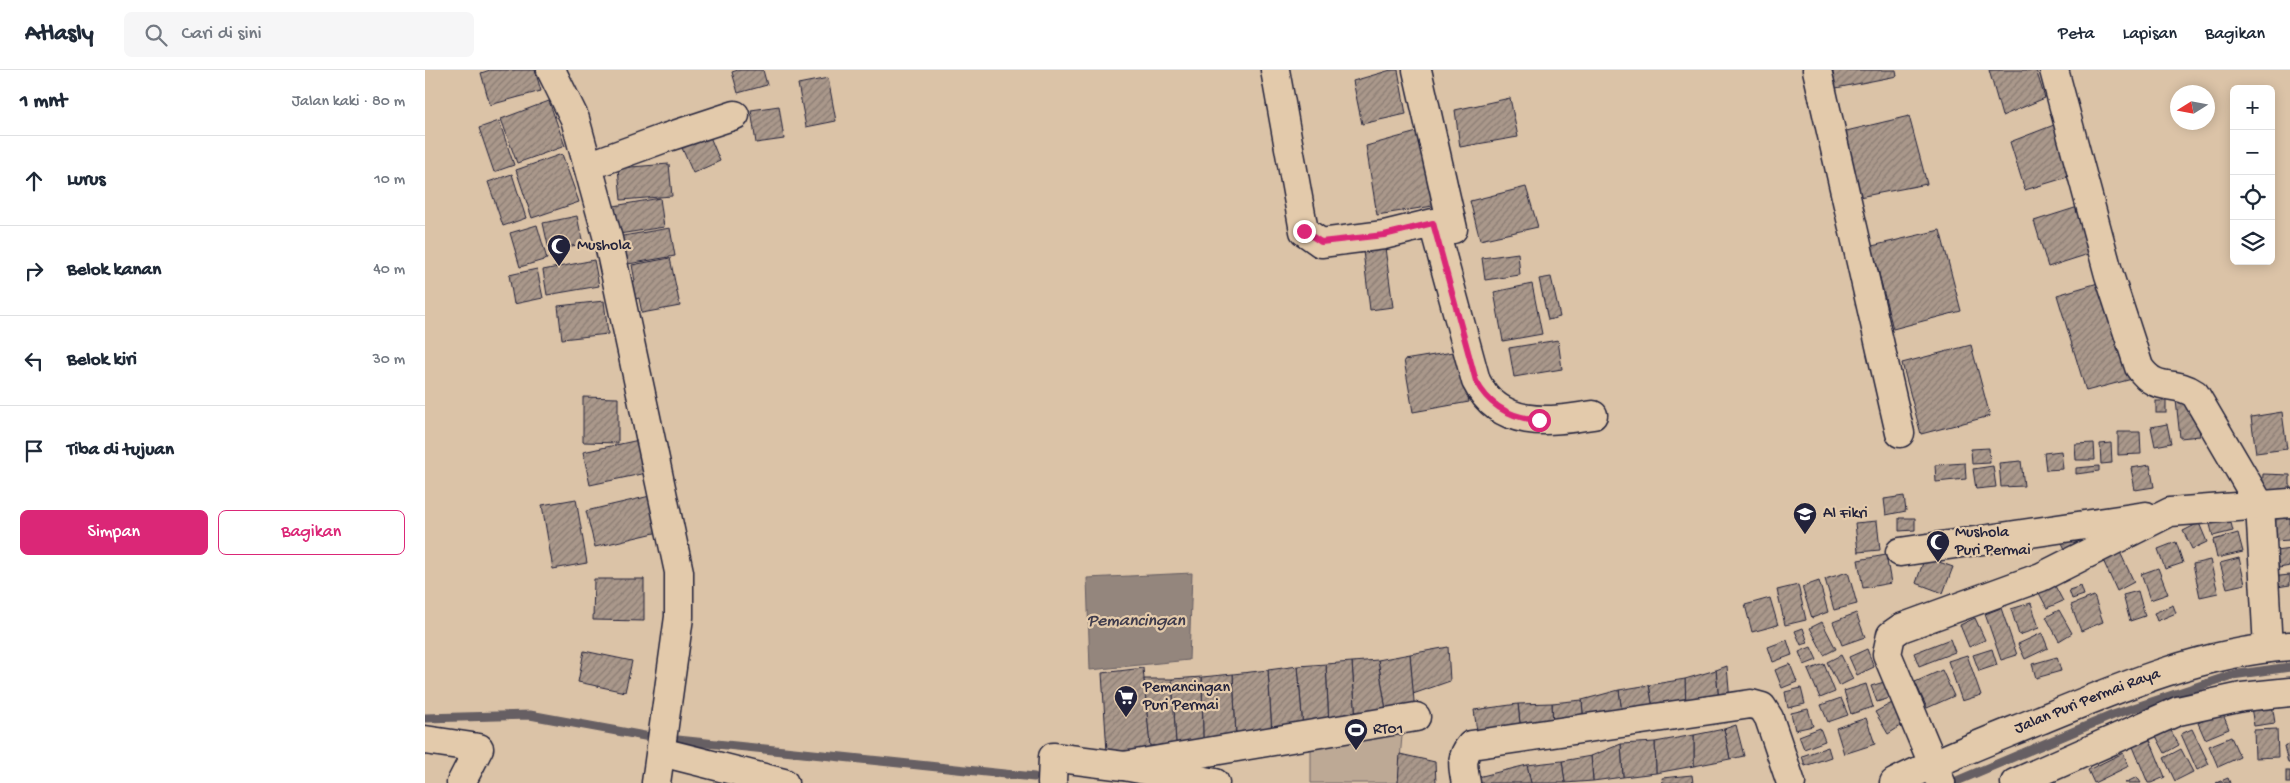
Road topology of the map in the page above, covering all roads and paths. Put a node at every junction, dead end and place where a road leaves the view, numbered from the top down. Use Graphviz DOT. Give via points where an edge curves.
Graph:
graph roads {
  1 [pos="551,70"];
  2 [pos="1275,70"];
  3 [pos="1417,70"];
  4 [pos="1817,70"];
  5 [pos="2054,70"];
  6 [pos="735,115"];
  7 [pos="588,166"];
  8 [pos="1453,229"];
  9 [pos="1593,415"];
  10 [pos="1900,433"];
  11 [pos="2290,503"];
  12 [pos="2260,505"];
  13 [pos="2169,512"];
  14 [pos="1900,552"];
  15 [pos="2279,647"];
  16 [pos="2290,692"];
  17 [pos="1416,717"];
  18 [pos="425,740"];
  19 [pos="661,752"];
  20 [pos="1125,766"];
  21 [pos="1053,770"];
  22 [pos="1937,772"];
  23 [pos="461,783"];
  24 [pos="656,783"];
  25 [pos="784,783"];
  26 [pos="1215,783"];
  27 [pos="1466,783"];
  28 [pos="1791,783"];
  29 [pos="1894,783"];
  30 [pos="2015,783"];
  1 -- 7 [label="street" via="575,119"];
  2 -- 9 [label="street" via="1304,231 1321,242 1384,235 1433,223 1482,393 1504,412 1524,419 1562,420"];
  3 -- 8 [label="street"];
  4 -- 10 [label="street"];
  5 -- 12 [label="street" via="2109,276 2139,367 2147,379 2157,384 2189,389 2195,394"];
  6 -- 7 [label="street"];
  7 -- 19 [label="street" via="608,240 679,572 679,617"];
  11 -- 12 [label="street"];
  12 -- 13 [label="street"];
  12 -- 15 [label="street"];
  13 -- 14 [label="street"];
  13 -- 22 [label="street" via="2041,576 1901,628 1891,635 1887,654"];
  15 -- 22 [label="street, Jalan Puri Permai Raya" via="2204,660 2095,697"];
  16 -- 30 [label="street" via="2242,697 2178,711"];
  17 -- 20 [label="street"];
  18 -- 23 [label="street" via="479,748"];
  19 -- 24 [label="street"];
  19 -- 25 [label="street"];
  20 -- 21 [label="street"];
  20 -- 26 [label="street"];
  22 -- 29 [label="street, Jalan Puri Permai Raya"];
  27 -- 28 [label="street" via="1462,762 1471,745 1751,704 1762,707 1769,718"];
}
